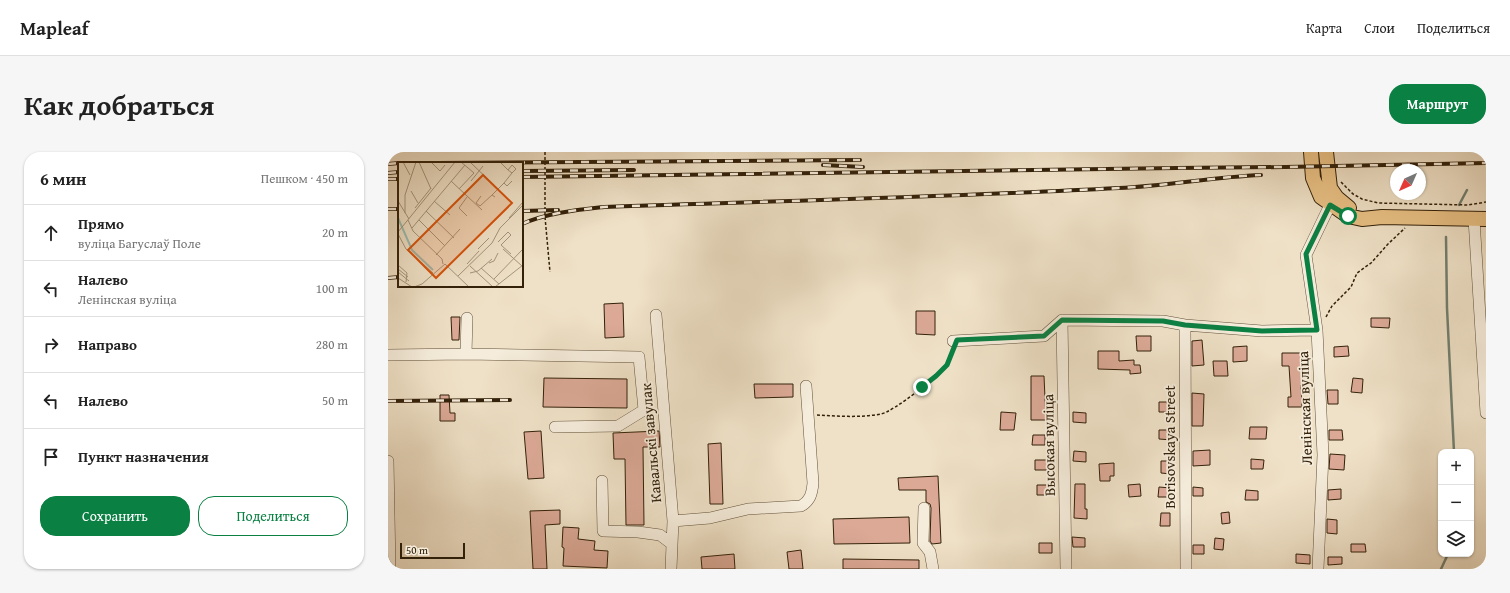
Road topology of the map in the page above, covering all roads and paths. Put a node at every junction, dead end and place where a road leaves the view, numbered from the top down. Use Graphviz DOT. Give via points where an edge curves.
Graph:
graph roads {
  1 [pos="545,152"];
  2 [pos="1311,152"];
  3 [pos="1326,152"];
  4 [pos="1340,181"];
  5 [pos="1486,202"];
  6 [pos="1330,205"];
  7 [pos="1382,217"];
  8 [pos="1417,218"];
  9 [pos="1480,219"];
  10 [pos="550,272"];
  11 [pos="656,315"];
  12 [pos="467,318"];
  13 [pos="1062,320"];
  14 [pos="1185,325"];
  15 [pos="1317,330"];
  16 [pos="955,340"];
  17 [pos="466,354"];
  18 [pos="388,355"];
  19 [pos="806,386"];
  20 [pos="1486,413"];
  21 [pos="807,414"];
  22 [pos="555,427"];
  23 [pos="388,461"];
  24 [pos="388,467"];
  25 [pos="602,481"];
  26 [pos="924,508"];
  27 [pos="672,521"];
  28 [pos="672,544"];
  29 [pos="390,569"];
  30 [pos="671,569"];
  31 [pos="933,569"];
  32 [pos="1066,569"];
  33 [pos="1186,569"];
  34 [pos="1318,569"];
  1 -- 10 [label="path" via="545,216"];
  2 -- 6 [label="main road" via="1313,178 1320,197"];
  3 -- 7 [label="main road" via="1330,188 1337,198 1350,209"];
  4 -- 5 [label="path" via="1353,194 1378,203 1466,205"];
  6 -- 7 [label="main road" via="1348,216 1362,219"];
  6 -- 15 [label="street, Ленінская вуліца" via="1306,254"];
  7 -- 8 [label="main road"];
  8 -- 9 [label="main road"];
  8 -- 15 [label="path" via="1388,244 1372,263 1357,273 1351,287 1332,306"];
  9 -- 20 [label="street"];
  11 -- 27 [label="street, Кавальскі завулак"];
  12 -- 17 [label="street"];
  13 -- 14 [label="street" via="1163,321"];
  13 -- 16 [label="street" via="1044,336"];
  13 -- 32 [label="street, Высокая вуліца"];
  14 -- 15 [label="street" via="1262,331"];
  14 -- 33 [label="street, Borisovskaya Street"];
  15 -- 34 [label="street, Ленінская вуліца" via="1323,455"];
  16 -- 21 [label="path" via="947,365 896,407 883,414"];
  17 -- 18 [label="street"];
  17 -- 22 [label="street" via="639,357 644,410 618,426"];
  19 -- 21 [label="street"];
  21 -- 27 [label="street" via="814,483 807,502 801,506 748,509 710,518"];
  23 -- 24 [label="street"];
  24 -- 29 [label="street"];
  25 -- 28 [label="street" via="603,531 660,535"];
  26 -- 31 [label="street" via="924,543 930,552"];
  27 -- 28 [label="street, Кавальскі завулак"];
  28 -- 30 [label="street, Кавальскі завулак"];
}
